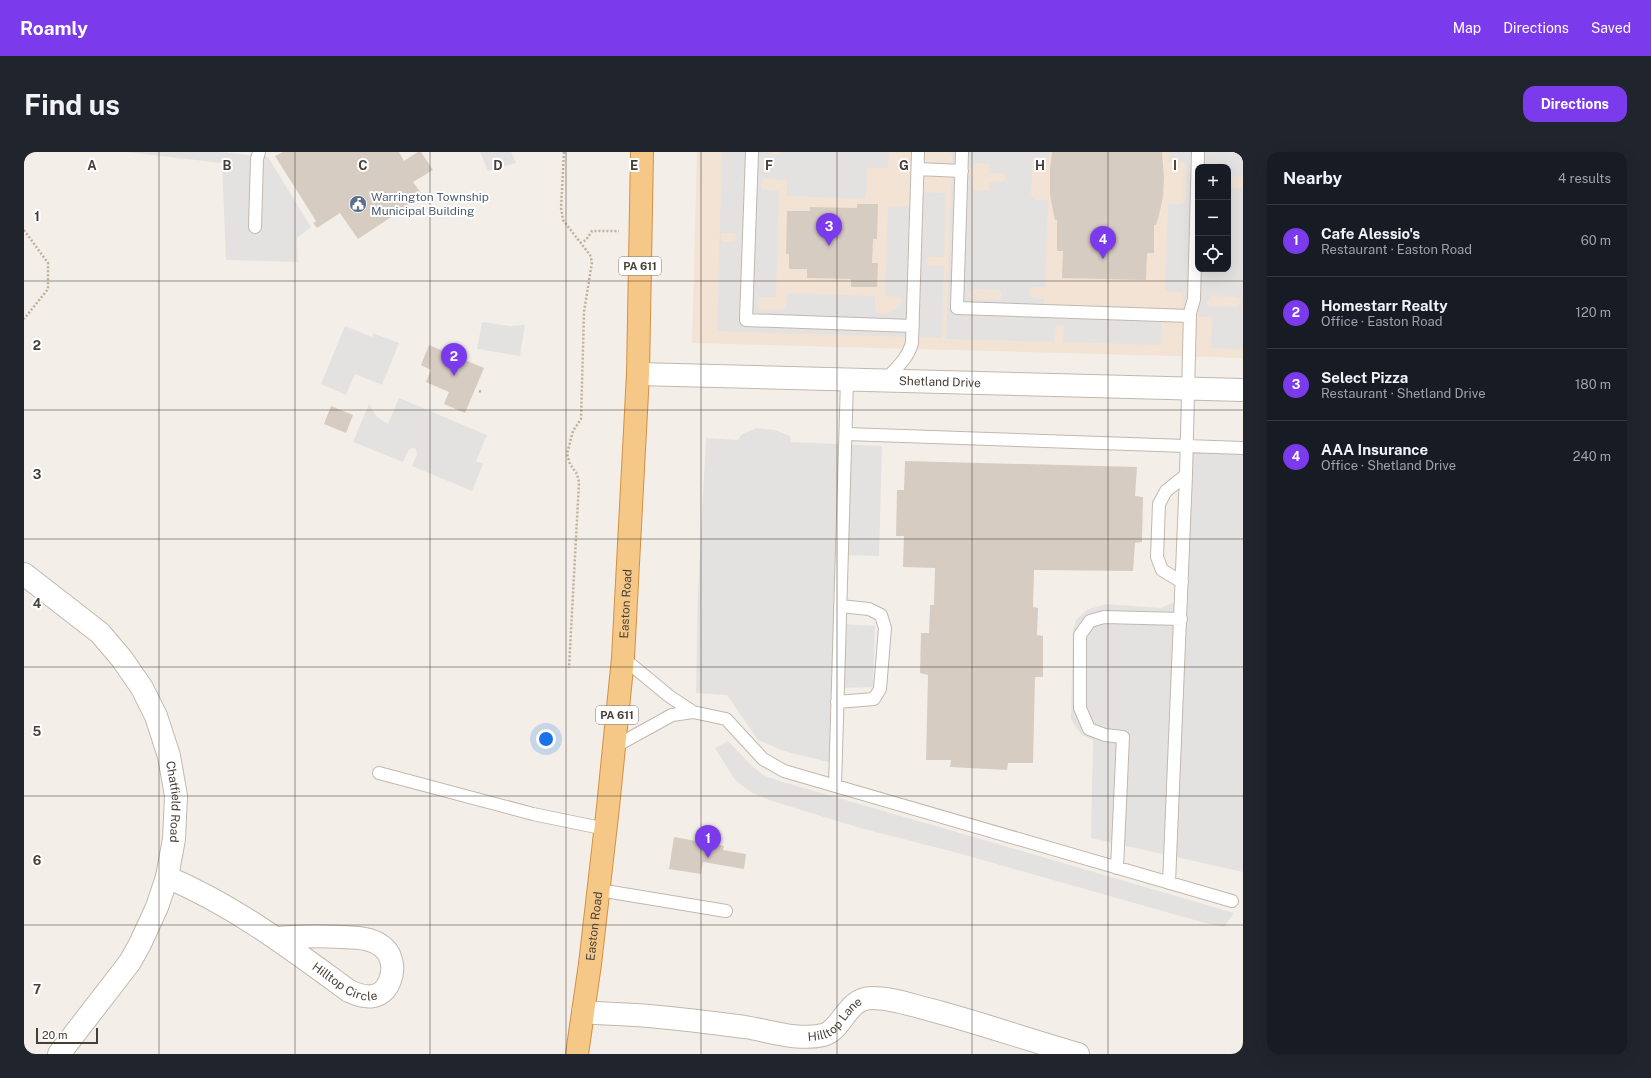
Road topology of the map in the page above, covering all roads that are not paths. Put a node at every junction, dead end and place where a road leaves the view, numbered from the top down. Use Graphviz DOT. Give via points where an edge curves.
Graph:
graph roads {
  1 [pos="259,152"];
  2 [pos="642,152"];
  3 [pos="752,152"];
  4 [pos="918,152"];
  5 [pos="962,152"];
  6 [pos="1198,152"];
  7 [pos="918,169"];
  8 [pos="962,171"];
  9 [pos="256,227"];
  10 [pos="1190,316"];
  11 [pos="913,326"];
  12 [pos="638,374"];
  13 [pos="847,380"];
  14 [pos="884,381"];
  15 [pos="1188,389"];
  16 [pos="1243,390"];
  17 [pos="846,434"];
  18 [pos="1187,446"];
  19 [pos="1243,448"];
  20 [pos="1186,475"];
  21 [pos="24,574"];
  22 [pos="1182,582"];
  23 [pos="840,606"];
  24 [pos="1181,619"];
  25 [pos="623,658"];
  26 [pos="838,702"];
  27 [pos="693,712"];
  28 [pos="614,747"];
  29 [pos="379,773"];
  30 [pos="835,786"];
  31 [pos="606,829"];
  32 [pos="1117,868"];
  33 [pos="167,877"];
  34 [pos="1169,883"];
  35 [pos="599,890"];
  36 [pos="1232,901"];
  37 [pos="726,911"];
  38 [pos="277,938"];
  39 [pos="583,1012"];
  40 [pos="59,1054"];
  41 [pos="577,1054"];
  42 [pos="1078,1054"];
  1 -- 9 [label="lane"];
  2 -- 12 [label="highway, Easton Road / PA 611"];
  3 -- 11 [label="lane" via="746,320"];
  4 -- 7 [label="lane"];
  5 -- 8 [label="lane"];
  6 -- 10 [label="lane" via="1194,299"];
  7 -- 8 [label="lane"];
  7 -- 11 [label="lane"];
  8 -- 10 [label="lane" via="957,308"];
  10 -- 15 [label="lane"];
  11 -- 14 [label="lane" via="909,352"];
  12 -- 13 [label="street, Shetland Drive"];
  12 -- 25 [label="highway, Easton Road / PA 611"];
  13 -- 14 [label="street, Shetland Drive"];
  13 -- 17 [label="lane"];
  14 -- 15 [label="street, Shetland Drive"];
  15 -- 16 [label="street, Shetland Drive"];
  15 -- 18 [label="lane"];
  17 -- 18 [label="lane"];
  17 -- 23 [label="lane"];
  18 -- 19 [label="lane"];
  18 -- 20 [label="lane"];
  20 -- 22 [label="lane"];
  20 -- 22 [label="lane" via="1166,491 1159,504 1158,557 1162,570"];
  21 -- 33 [label="street, Chatfield Road" via="100,633 142,688 156,716 169,756 176,796 174,839"];
  22 -- 24 [label="lane"];
  23 -- 26 [label="lane"];
  23 -- 26 [label="lane" via="869,609 881,615 885,628 880,689 874,699"];
  24 -- 32 [label="lane" via="1104,617 1090,621 1080,635 1080,708 1089,728 1105,735 1123,737"];
  24 -- 34 [label="lane"];
  25 -- 27 [label="lane"];
  25 -- 28 [label="highway, Easton Road / PA 611"];
  26 -- 30 [label="lane"];
  27 -- 28 [label="lane" via="672,715"];
  27 -- 30 [label="lane" via="726,719 763,759 784,771"];
  28 -- 31 [label="highway, Easton Road / PA 611"];
  29 -- 31 [label="lane" via="533,814"];
  30 -- 32 [label="lane"];
  31 -- 35 [label="highway, Easton Road / PA 611"];
  32 -- 34 [label="lane"];
  33 -- 38 [label="street, Hilltop Circle" via="194,888"];
  33 -- 40 [label="street, Chatfield Road" via="157,906 130,962"];
  34 -- 36 [label="lane"];
  35 -- 37 [label="lane"];
  35 -- 39 [label="highway, Easton Road / PA 611"];
  38 -- 38 [label="street, Hilltop Circle" via="349,991 372,997 382,993 389,984 392,971 391,957 383,947 373,941 303,935"];
  39 -- 41 [label="highway, Easton Road / PA 611"];
  39 -- 42 [label="street, Hilltop Lane" via="648,1016 745,1027 797,1036 823,1035 831,1031 858,1002 870,998 884,999 960,1018"];
}
